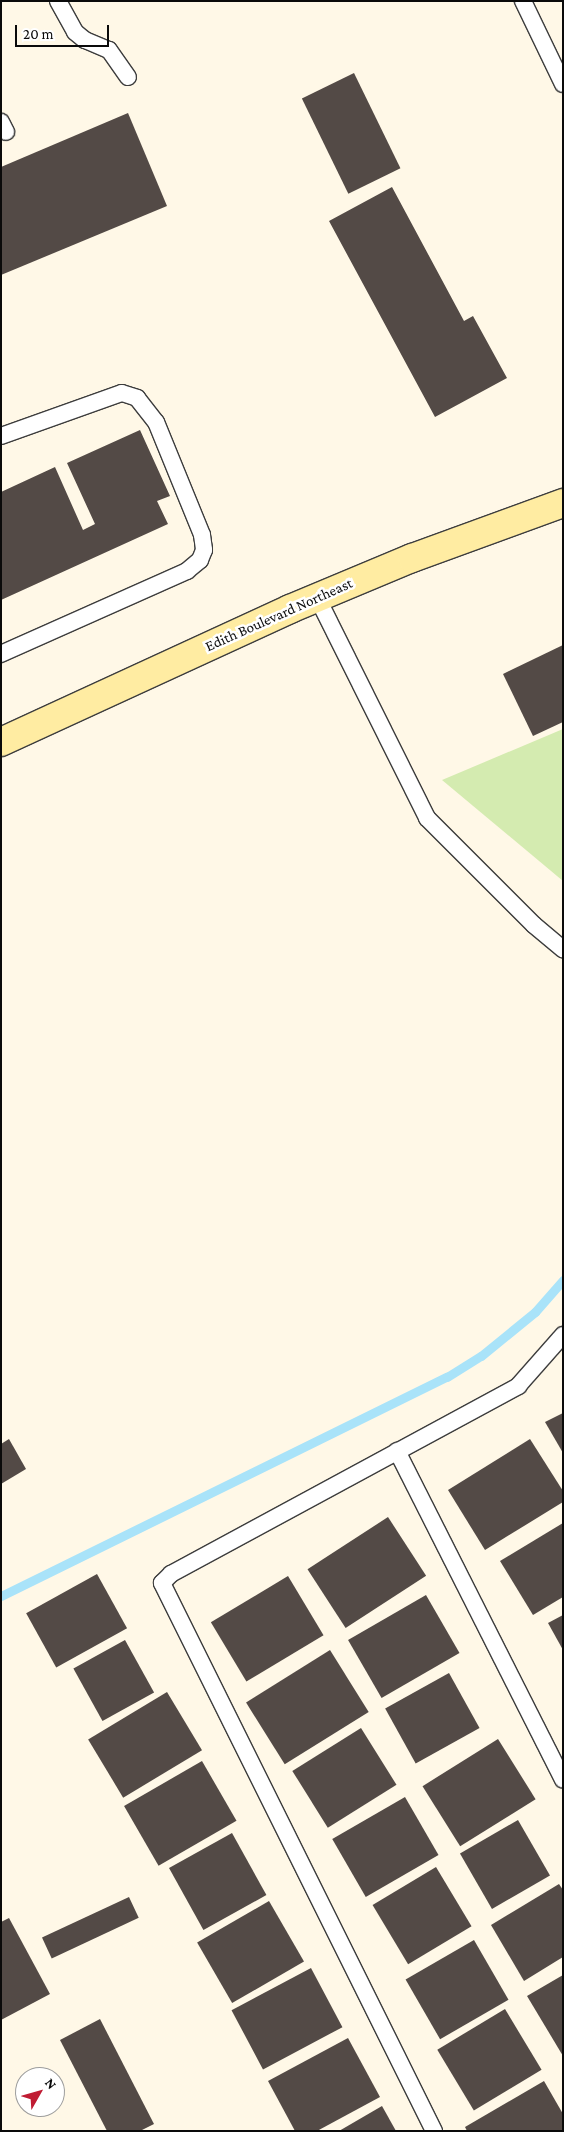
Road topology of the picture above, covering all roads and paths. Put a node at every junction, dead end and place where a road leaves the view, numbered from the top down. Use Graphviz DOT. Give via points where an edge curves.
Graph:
graph roads {
  1 [pos="58,1"];
  2 [pos="523,1"];
  3 [pos="128,77"];
  4 [pos="563,84"];
  5 [pos="1,436"];
  6 [pos="563,503"];
  7 [pos="317,597"];
  8 [pos="1,654"];
  9 [pos="1,742"];
  10 [pos="563,948"];
  11 [pos="563,1335"];
  12 [pos="397,1451"];
  13 [pos="563,1779"];
  14 [pos="434,2131"];
  1 -- 3 [label="lane" via="75,32 109,50"];
  2 -- 4 [label="lane"];
  5 -- 8 [label="lane" via="122,393 137,398 156,422 202,535 204,550 200,560 187,570"];
  6 -- 7 [label="street, Edith Boulevard Northeast" via="412,558"];
  7 -- 9 [label="street, Edith Boulevard Northeast"];
  7 -- 10 [label="lane" via="427,818 534,926"];
  11 -- 12 [label="lane" via="518,1386"];
  12 -- 13 [label="lane"];
  12 -- 14 [label="lane" via="172,1574 162,1583"];
}
